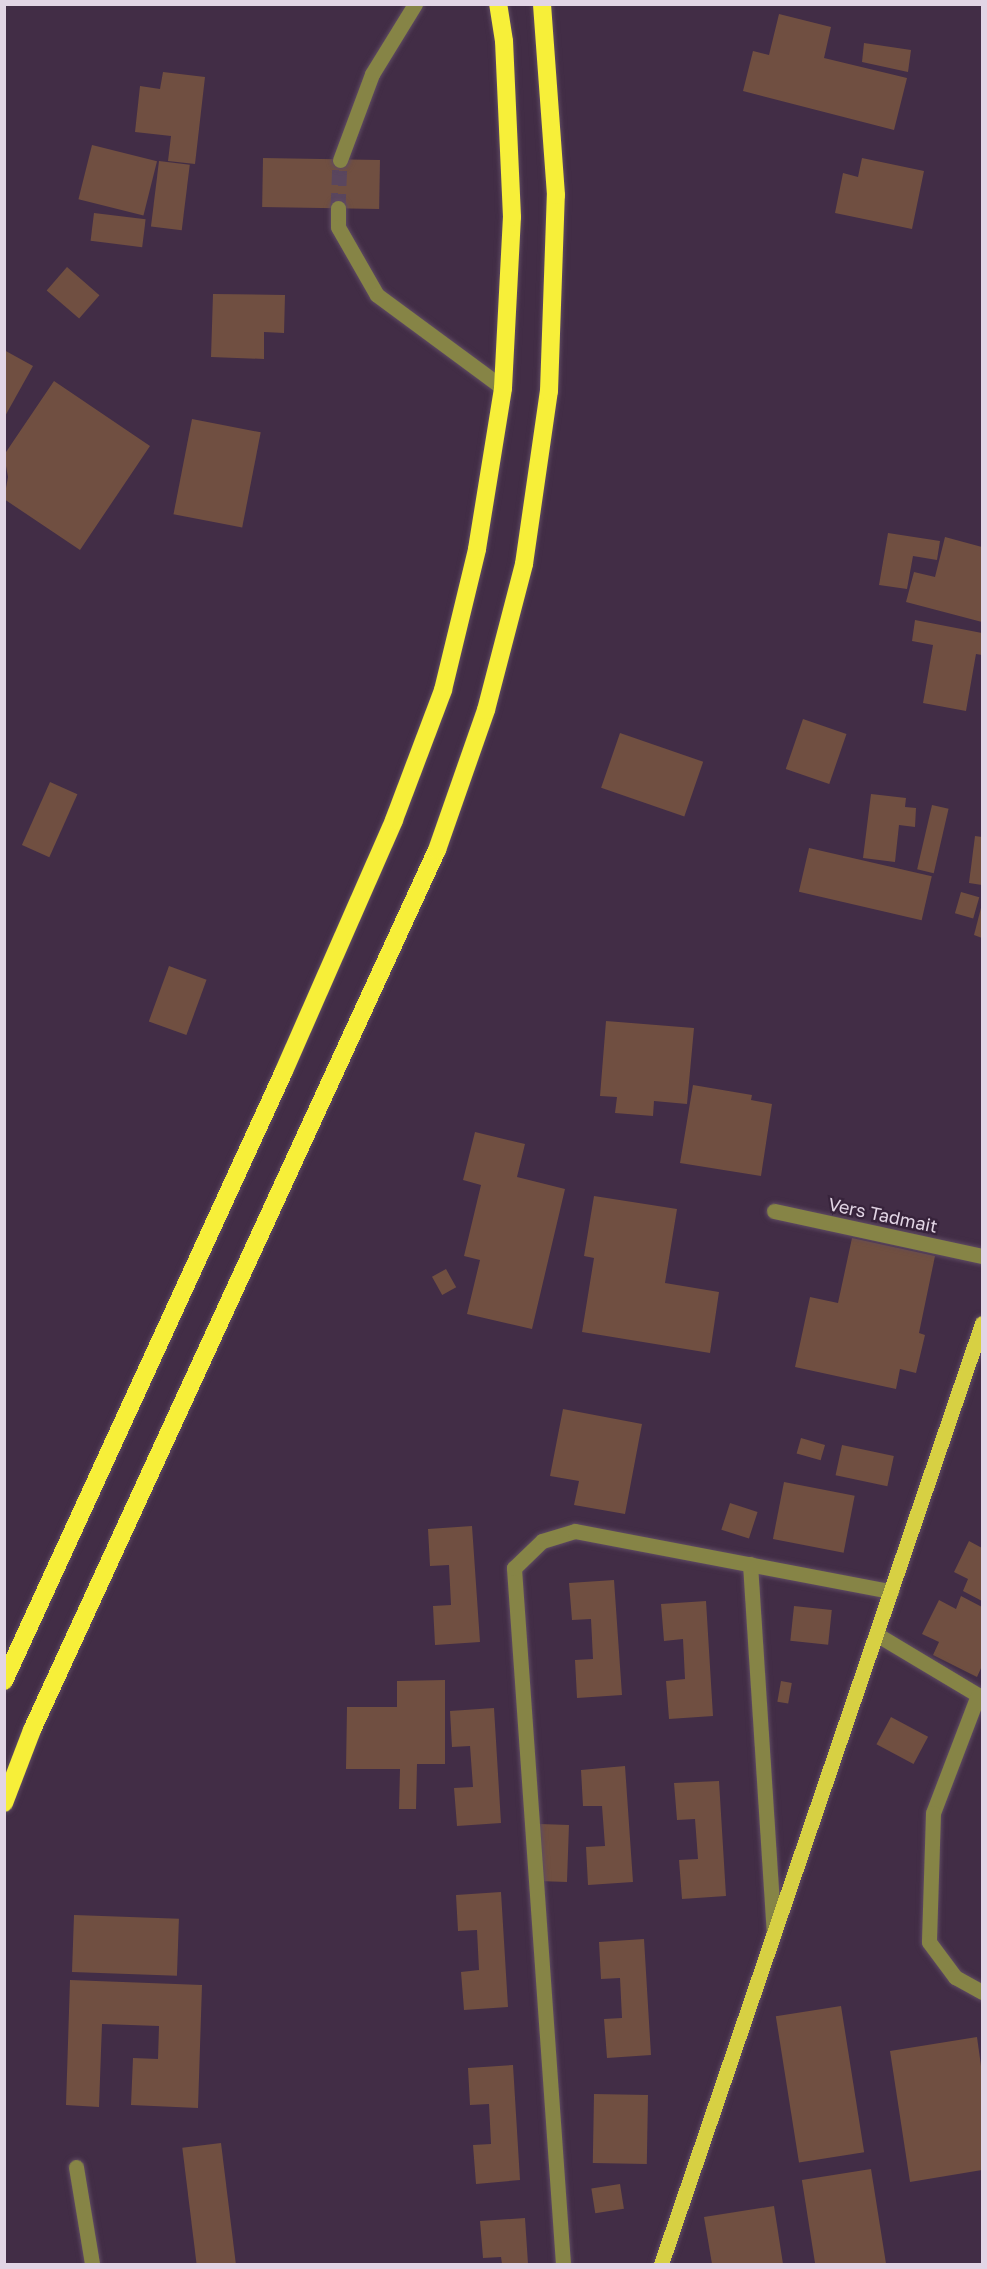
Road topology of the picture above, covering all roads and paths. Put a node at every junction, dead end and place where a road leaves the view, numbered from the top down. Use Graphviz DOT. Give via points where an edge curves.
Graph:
graph roads {
  1 [pos="415,4"];
  2 [pos="498,4"];
  3 [pos="542,4"];
  4 [pos="340,160"];
  5 [pos="338,208"];
  6 [pos="503,388"];
  7 [pos="774,1211"];
  8 [pos="982,1256"];
  9 [pos="982,1323"];
  10 [pos="750,1564"];
  11 [pos="891,1591"];
  12 [pos="876,1634"];
  13 [pos="4,1682"];
  14 [pos="980,1696"];
  15 [pos="4,1803"];
  16 [pos="774,1935"];
  17 [pos="982,1992"];
  18 [pos="76,2167"];
  19 [pos="92,2265"];
  20 [pos="563,2265"];
  21 [pos="661,2265"];
  1 -- 4 [label="street" via="372,74"];
  2 -- 6 [label="highway" via="504,41 512,217"];
  3 -- 15 [label="highway" via="556,195 549,391 524,564 486,710 436,850 51,1687"];
  5 -- 6 [label="street" via="338,227 377,296"];
  6 -- 13 [label="highway" via="477,549 443,690 394,820"];
  7 -- 8 [label="street, Vers Tadmait"];
  9 -- 11 [label="main road"];
  10 -- 11 [label="street"];
  10 -- 16 [label="street"];
  10 -- 20 [label="street" via="575,1531 542,1541 514,1568"];
  11 -- 12 [label="main road"];
  12 -- 14 [label="street"];
  12 -- 16 [label="main road"];
  14 -- 17 [label="street" via="933,1813 929,1942 955,1977"];
  16 -- 21 [label="main road"];
  18 -- 19 [label="street"];
}
